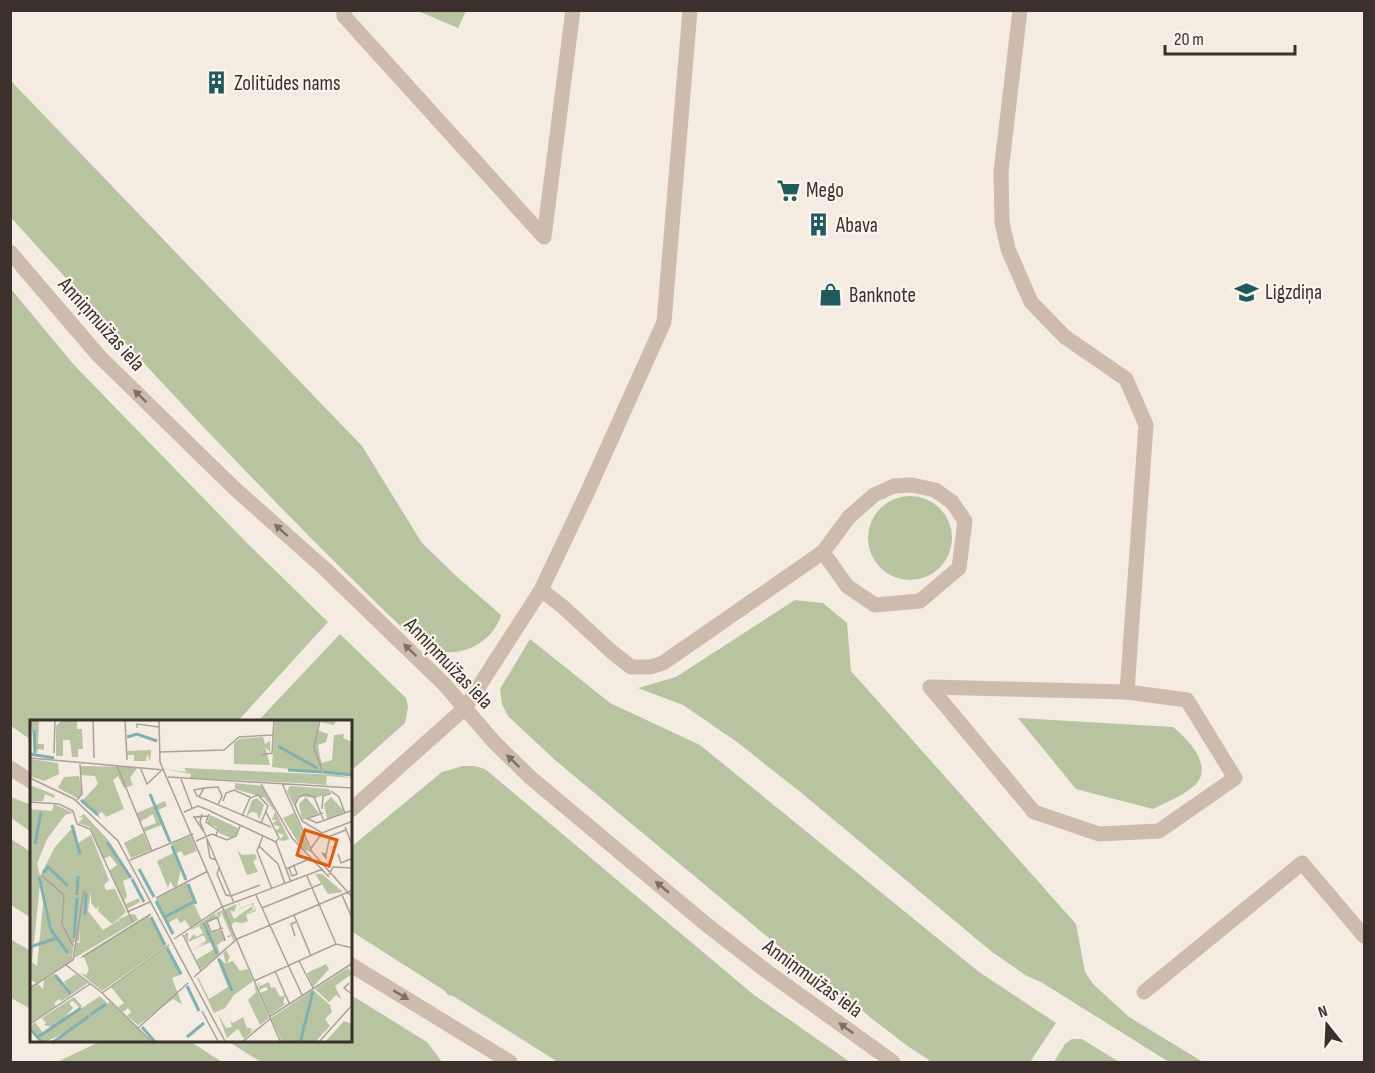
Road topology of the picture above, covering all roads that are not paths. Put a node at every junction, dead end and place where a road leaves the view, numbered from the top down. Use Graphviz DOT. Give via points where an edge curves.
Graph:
graph roads {
  1 [pos="344,10"];
  2 [pos="573,10"];
  3 [pos="690,10"];
  4 [pos="1020,10"];
  5 [pos="10,252"];
  6 [pos="823,552"];
  7 [pos="541,590"];
  8 [pos="1128,692"];
  9 [pos="465,708"];
  10 [pos="10,768"];
  11 [pos="30,781"];
  12 [pos="352,809"];
  13 [pos="1365,936"];
  14 [pos="352,966"];
  15 [pos="1144,992"];
  16 [pos="509,1062"];
  17 [pos="893,1062"];
  1 -- 2 [label="street" via="344,15 544,237"];
  3 -- 7 [label="street" via="664,322"];
  4 -- 8 [label="street" via="1001,172 1002,222 1008,249 1031,302 1065,337 1126,379 1146,424"];
  9 -- 5 [label="street, Anniņmuižas iela, one-way" via="359,601 232,487 99,356"];
  6 -- 6 [label="street" via="849,517 874,495 894,486 935,490 952,502 965,522 959,568 920,601 875,605 847,586"];
  6 -- 7 [label="street" via="663,663 651,667 632,666 612,652"];
  7 -- 9 [label="street"];
  8 -- 8 [label="street" via="953,688 930,687 1034,812 1099,834 1159,831 1235,778 1188,700"];
  9 -- 12 [label="street"];
  17 -- 9 [label="street, Anniņmuižas iela, one-way" via="706,925 531,778"];
  10 -- 11 [label="street"];
  13 -- 15 [label="street" via="1302,862"];
  14 -- 16 [label="street, one-way"];
}
